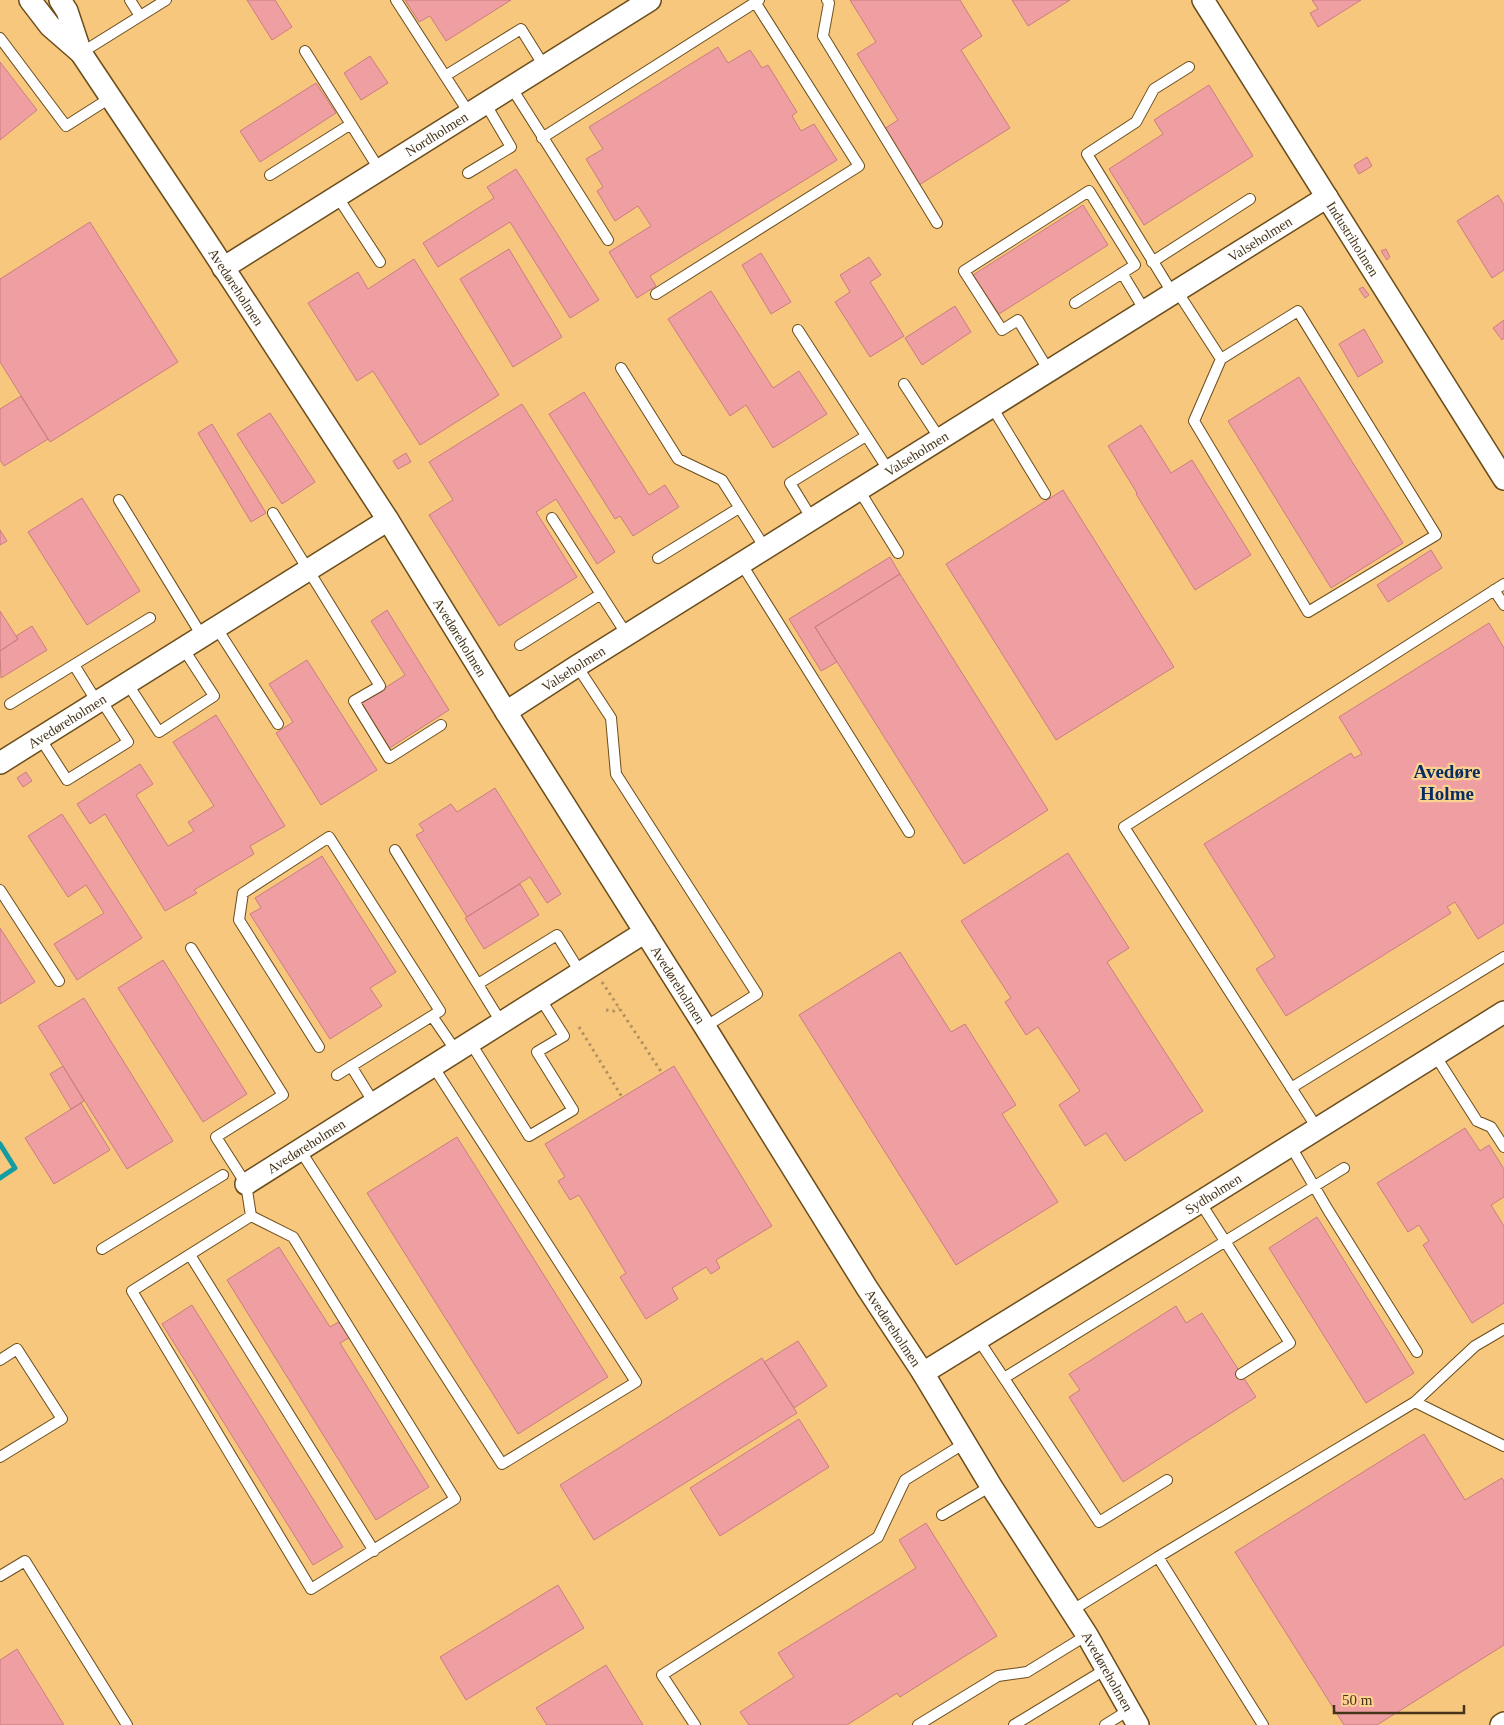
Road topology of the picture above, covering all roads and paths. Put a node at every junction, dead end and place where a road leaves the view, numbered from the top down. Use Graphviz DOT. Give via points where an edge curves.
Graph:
graph roads {
  1 [pos="30,0"];
  2 [pos="60,0"];
  3 [pos="130,0"];
  4 [pos="166,0"];
  5 [pos="396,0"];
  6 [pos="650,0"];
  7 [pos="828,0"];
  8 [pos="1203,0"];
  9 [pos="757,1"];
  10 [pos="140,16"];
  11 [pos="0,38"];
  12 [pos="305,51"];
  13 [pos="81,53"];
  14 [pos="544,66"];
  15 [pos="1189,67"];
  16 [pos="445,76"];
  17 [pos="511,87"];
  18 [pos="110,98"];
  19 [pos="477,108"];
  20 [pos="350,124"];
  21 [pos="542,138"];
  22 [pos="379,170"];
  23 [pos="468,173"];
  24 [pos="270,175"];
  25 [pos="337,196"];
  26 [pos="1327,197"];
  27 [pos="1250,199"];
  28 [pos="937,223"];
  29 [pos="608,240"];
  30 [pos="380,262"];
  31 [pos="1152,262"];
  32 [pos="223,268"];
  33 [pos="1122,273"];
  34 [pos="1175,292"];
  35 [pos="656,294"];
  36 [pos="1075,303"];
  37 [pos="1145,311"];
  38 [pos="798,330"];
  39 [pos="1221,358"];
  40 [pos="621,368"];
  41 [pos="1050,370"];
  42 [pos="904,384"];
  43 [pos="992,407"];
  44 [pos="866,436"];
  45 [pos="940,439"];
  46 [pos="889,471"];
  47 [pos="1504,479"];
  48 [pos="859,490"];
  49 [pos="1045,494"];
  50 [pos="119,500"];
  51 [pos="739,508"];
  52 [pos="274,514"];
  53 [pos="552,518"];
  54 [pos="812,519"];
  55 [pos="388,520"];
  56 [pos="765,548"];
  57 [pos="898,553"];
  58 [pos="658,558"];
  59 [pos="741,563"];
  60 [pos="308,570"];
  61 [pos="1504,584"];
  62 [pos="1494,590"];
  63 [pos="601,594"];
  64 [pos="1504,605"];
  65 [pos="150,618"];
  66 [pos="209,632"];
  67 [pos="627,635"];
  68 [pos="520,645"];
  69 [pos="183,648"];
  70 [pos="74,665"];
  71 [pos="577,666"];
  72 [pos="127,683"];
  73 [pos="99,701"];
  74 [pos="10,704"];
  75 [pos="506,712"];
  76 [pos="278,724"];
  77 [pos="441,725"];
  78 [pos="40,738"];
  79 [pos="0,763"];
  80 [pos="910,832"];
  81 [pos="395,850"];
  82 [pos="0,890"];
  83 [pos="645,932"];
  84 [pos="191,948"];
  85 [pos="1504,957"];
  86 [pos="586,969"];
  87 [pos="60,981"];
  88 [pos="478,984"];
  89 [pos="540,998"];
  90 [pos="619,1008"];
  91 [pos="606,1010"];
  92 [pos="1504,1012"];
  93 [pos="432,1016"];
  94 [pos="501,1022"];
  95 [pos="579,1026"];
  96 [pos="705,1027"];
  97 [pos="319,1047"];
  98 [pos="463,1047"];
  99 [pos="1435,1055"];
  100 [pos="351,1066"];
  101 [pos="433,1066"];
  102 [pos="662,1073"];
  103 [pos="337,1075"];
  104 [pos="1291,1088"];
  105 [pos="622,1097"];
  106 [pos="374,1103"];
  107 [pos="1317,1128"];
  108 [pos="1290,1145"];
  109 [pos="1504,1147"];
  110 [pos="300,1150"];
  111 [pos="1344,1168"];
  112 [pos="223,1176"];
  113 [pos="246,1184"];
  114 [pos="1314,1186"];
  115 [pos="1200,1202"];
  116 [pos="251,1216"];
  117 [pos="1225,1241"];
  118 [pos="102,1250"];
  119 [pos="190,1255"];
  120 [pos="1504,1329"];
  121 [pos="978,1340"];
  122 [pos="1417,1352"];
  123 [pos="0,1360"];
  124 [pos="923,1373"];
  125 [pos="1241,1374"];
  126 [pos="1004,1378"];
  127 [pos="1415,1402"];
  128 [pos="965,1443"];
  129 [pos="1504,1446"];
  130 [pos="0,1456"];
  131 [pos="1167,1480"];
  132 [pos="991,1486"];
  133 [pos="942,1516"];
  134 [pos="374,1551"];
  135 [pos="1158,1557"];
  136 [pos="0,1576"];
  137 [pos="1071,1611"];
  138 [pos="1087,1635"];
  139 [pos="1106,1669"];
  140 [pos="1134,1718"];
  141 [pos="127,1725"];
  142 [pos="695,1725"];
  143 [pos="918,1725"];
  144 [pos="1014,1725"];
  145 [pos="1105,1725"];
  146 [pos="1263,1725"];
  1 -- 13 [label="street, Avedøreholmen" via="50,26"];
  2 -- 13 [label="street, Avedøreholmen"];
  3 -- 10 [label="lane"];
  4 -- 10 [label="lane"];
  5 -- 16 [label="lane"];
  6 -- 14 [label="street, Nordholmen"];
  7 -- 28 [label="lane" via="823,36"];
  8 -- 26 [label="street, Industriholmen"];
  9 -- 21 [label="lane"];
  9 -- 35 [label="lane" via="859,166"];
  10 -- 13 [label="lane"];
  11 -- 18 [label="lane" via="66,126"];
  12 -- 20 [label="lane"];
  13 -- 18 [label="street, Avedøreholmen"];
  14 -- 16 [label="lane" via="521,29"];
  14 -- 17 [label="street, Nordholmen"];
  15 -- 31 [label="lane" via="1154,89 1136,122 1086,154"];
  16 -- 19 [label="lane"];
  17 -- 19 [label="street, Nordholmen"];
  17 -- 21 [label="lane"];
  18 -- 32 [label="street, Avedøreholmen"];
  19 -- 22 [label="street, Nordholmen"];
  19 -- 23 [label="lane" via="511,147"];
  20 -- 22 [label="lane"];
  20 -- 24 [label="lane"];
  21 -- 29 [label="lane"];
  22 -- 25 [label="street, Nordholmen"];
  25 -- 30 [label="lane"];
  25 -- 32 [label="street, Nordholmen"];
  26 -- 34 [label="street, Valseholmen"];
  26 -- 47 [label="street, Industriholmen"];
  27 -- 31 [label="lane"];
  31 -- 34 [label="lane"];
  32 -- 55 [label="street, Avedøreholmen"];
  33 -- 36 [label="lane"];
  33 -- 37 [label="lane"];
  33 -- 41 [label="lane" via="1135,265 1089,191 964,270 1002,330 1018,320"];
  34 -- 37 [label="street, Valseholmen"];
  34 -- 39 [label="lane"];
  37 -- 41 [label="street, Valseholmen"];
  38 -- 44 [label="lane"];
  39 -- 39 [label="lane" via="1298,311 1436,535 1308,612 1194,421"];
  40 -- 51 [label="lane" via="678,459 722,480"];
  41 -- 43 [label="street, Valseholmen"];
  42 -- 45 [label="lane"];
  43 -- 45 [label="street, Valseholmen"];
  43 -- 49 [label="lane"];
  44 -- 46 [label="lane"];
  44 -- 54 [label="lane" via="790,483"];
  45 -- 46 [label="street, Valseholmen"];
  46 -- 48 [label="street, Valseholmen"];
  48 -- 54 [label="street, Valseholmen"];
  48 -- 57 [label="lane"];
  50 -- 66 [label="lane"];
  51 -- 56 [label="lane"];
  51 -- 58 [label="lane"];
  52 -- 60 [label="lane"];
  53 -- 63 [label="lane"];
  54 -- 56 [label="street, Valseholmen"];
  55 -- 60 [label="street, Avedøreholmen"];
  55 -- 75 [label="street, Avedøreholmen"];
  56 -- 59 [label="street, Valseholmen"];
  59 -- 67 [label="street, Valseholmen"];
  59 -- 80 [label="lane"];
  60 -- 66 [label="street, Avedøreholmen"];
  60 -- 77 [label="lane" via="380,686 354,701 388,758"];
  61 -- 62 [label="lane"];
  62 -- 64 [label="lane"];
  62 -- 104 [label="lane" via="1124,828"];
  63 -- 67 [label="lane"];
  63 -- 68 [label="lane"];
  65 -- 70 [label="lane"];
  66 -- 69 [label="street, Avedøreholmen"];
  66 -- 76 [label="lane"];
  67 -- 71 [label="street, Valseholmen"];
  69 -- 72 [label="street, Avedøreholmen"];
  69 -- 72 [label="lane" via="214,696 159,732"];
  70 -- 73 [label="lane"];
  70 -- 74 [label="lane"];
  71 -- 75 [label="street, Valseholmen"];
  71 -- 96 [label="lane" via="611,718 616,774 757,994"];
  72 -- 73 [label="street, Avedøreholmen"];
  73 -- 78 [label="street, Avedøreholmen"];
  73 -- 78 [label="lane" via="128,742 67,780"];
  75 -- 83 [label="street, Avedøreholmen"];
  78 -- 79 [label="street, Avedøreholmen"];
  81 -- 88 [label="lane"];
  82 -- 87 [label="lane"];
  83 -- 86 [label="street, Avedøreholmen"];
  83 -- 96 [label="street, Avedøreholmen"];
  84 -- 113 [label="lane" via="284,1095 216,1137"];
  85 -- 104 [label="lane"];
  86 -- 88 [label="lane" via="557,935"];
  86 -- 89 [label="street, Avedøreholmen"];
  86 -- 90 [label="path"];
  88 -- 94 [label="lane"];
  89 -- 94 [label="street, Avedøreholmen"];
  89 -- 98 [label="lane" via="564,1036 537,1052 573,1110 529,1136"];
  90 -- 91 [label="path"];
  90 -- 102 [label="path"];
  92 -- 99 [label="street, Sydholmen"];
  93 -- 97 [label="lane" via="440,1011 330,837 243,893 239,920"];
  93 -- 98 [label="lane"];
  93 -- 100 [label="lane"];
  94 -- 98 [label="street, Avedøreholmen"];
  95 -- 105 [label="path"];
  96 -- 124 [label="street, Avedøreholmen"];
  98 -- 101 [label="street, Avedøreholmen"];
  99 -- 107 [label="street, Sydholmen"];
  99 -- 109 [label="lane" via="1478,1121 1491,1127"];
  100 -- 103 [label="lane"];
  100 -- 106 [label="lane"];
  101 -- 106 [label="street, Avedøreholmen"];
  101 -- 110 [label="lane" via="636,1382 502,1464"];
  104 -- 107 [label="lane"];
  106 -- 110 [label="street, Avedøreholmen"];
  107 -- 108 [label="street, Sydholmen"];
  108 -- 114 [label="lane"];
  108 -- 115 [label="street, Sydholmen"];
  110 -- 113 [label="street, Avedøreholmen"];
  111 -- 114 [label="lane"];
  112 -- 118 [label="lane"];
  113 -- 116 [label="lane"];
  114 -- 117 [label="lane"];
  114 -- 122 [label="lane"];
  115 -- 117 [label="lane"];
  115 -- 121 [label="street, Sydholmen"];
  116 -- 119 [label="lane"];
  116 -- 134 [label="lane" via="293,1237 455,1499"];
  117 -- 125 [label="lane" via="1290,1343"];
  117 -- 126 [label="lane"];
  119 -- 134 [label="lane"];
  119 -- 134 [label="lane" via="132,1292 311,1588"];
  120 -- 127 [label="lane" via="1475,1346"];
  121 -- 124 [label="street, Sydholmen"];
  121 -- 126 [label="lane"];
  123 -- 130 [label="lane" via="17,1349 62,1419"];
  124 -- 128 [label="street, Avedøreholmen"];
  126 -- 131 [label="lane" via="1099,1522"];
  127 -- 129 [label="lane"];
  127 -- 135 [label="lane"];
  128 -- 132 [label="street, Avedøreholmen"];
  128 -- 142 [label="lane" via="905,1480 878,1537 662,1675"];
  132 -- 133 [label="lane"];
  132 -- 137 [label="street, Avedøreholmen"];
  135 -- 137 [label="lane"];
  135 -- 146 [label="lane"];
  136 -- 141 [label="lane" via="25,1561"];
  137 -- 138 [label="street, Avedøreholmen"];
  138 -- 139 [label="street, Avedøreholmen"];
  138 -- 143 [label="lane" via="1027,1672 998,1676"];
  139 -- 140 [label="street, Avedøreholmen"];
  139 -- 144 [label="lane"];
  140 -- 145 [label="lane"];
}
